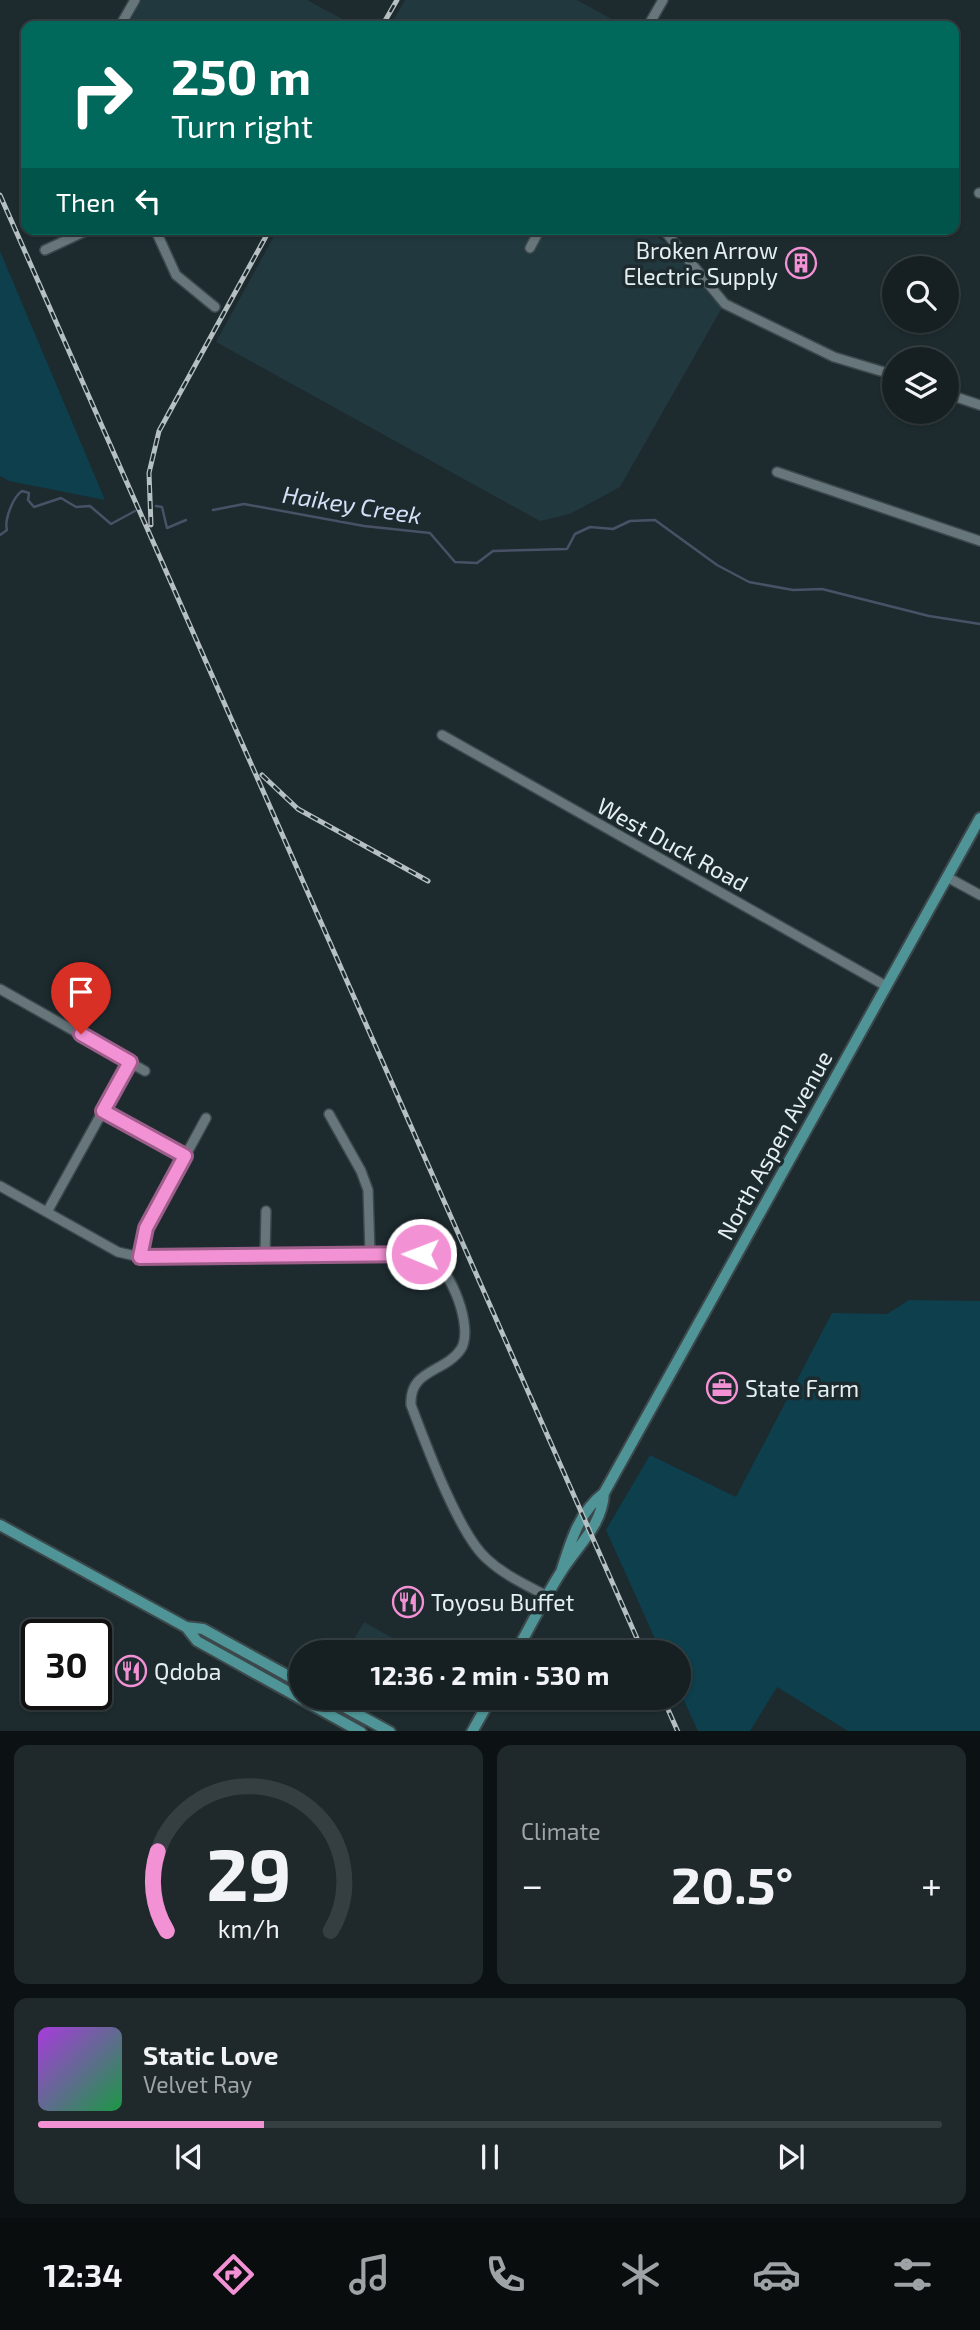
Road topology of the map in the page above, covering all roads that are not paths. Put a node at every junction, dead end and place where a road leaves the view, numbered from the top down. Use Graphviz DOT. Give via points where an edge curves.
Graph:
graph roads {
  1 [pos="135,0"];
  2 [pos="663,0"];
  3 [pos="123,21"];
  4 [pos="651,21"];
  5 [pos="77,235"];
  6 [pos="158,235"];
  7 [pos="537,235"];
  8 [pos="668,235"];
  9 [pos="530,248"];
  10 [pos="45,250"];
  11 [pos="215,307"];
  12 [pos="882,371"];
  13 [pos="959,398"];
  14 [pos="980,405"];
  15 [pos="777,472"];
  16 [pos="980,541"];
  17 [pos="442,735"];
  18 [pos="980,818"];
  19 [pos="947,877"];
  20 [pos="980,895"];
  21 [pos="886,986"];
  22 [pos="0,989"];
  23 [pos="130,1062"];
  24 [pos="145,1071"];
  25 [pos="103,1111"];
  26 [pos="329,1114"];
  27 [pos="206,1118"];
  28 [pos="185,1156"];
  29 [pos="0,1186"];
  30 [pos="266,1211"];
  31 [pos="47,1212"];
  32 [pos="370,1254"];
  33 [pos="265,1256"];
  34 [pos="140,1257"];
  35 [pos="0,1525"];
  36 [pos="547,1596"];
  37 [pos="186,1627"];
  38 [pos="523,1640"];
  39 [pos="289,1676"];
  40 [pos="289,1690"];
  41 [pos="324,1710"];
  42 [pos="351,1710"];
  43 [pos="484,1710"];
  44 [pos="361,1731"];
  45 [pos="390,1731"];
  46 [pos="472,1731"];
  1 -- 3 [label="street"];
  2 -- 4 [label="street"];
  5 -- 10 [label="street"];
  6 -- 11 [label="street" via="176,275"];
  7 -- 9 [label="street"];
  8 -- 12 [label="street" via="725,304 834,357"];
  13 -- 14 [label="street"];
  15 -- 16 [label="street"];
  17 -- 21 [label="street, West Duck Road"];
  18 -- 19 [label="main road, North Aspen Avenue"];
  19 -- 20 [label="street"];
  19 -- 21 [label="main road, North Aspen Avenue"];
  21 -- 36 [label="main road, North Aspen Avenue" via="604,1493 603,1509 583,1545"];
  22 -- 23 [label="street"];
  23 -- 24 [label="street"];
  23 -- 25 [label="street"];
  25 -- 28 [label="street"];
  25 -- 31 [label="street"];
  26 -- 32 [label="street" via="368,1190"];
  27 -- 28 [label="street"];
  28 -- 34 [label="street" via="146,1228"];
  29 -- 31 [label="street"];
  30 -- 33 [label="street"];
  31 -- 34 [label="street" via="118,1252"];
  32 -- 33 [label="street"];
  32 -- 36 [label="street" via="421,1254 444,1269 466,1325 466,1337 454,1357 419,1377 410,1393 411,1405 475,1546 508,1575"];
  33 -- 34 [label="street"];
  35 -- 37 [label="main road"];
  36 -- 38 [label="main road, North Aspen Avenue"];
  37 -- 39 [label="main road" via="203,1629"];
  37 -- 40 [label="main road" via="197,1641"];
  41 -- 44 [label="main road"];
  42 -- 45 [label="main road"];
  43 -- 46 [label="main road"];
}
